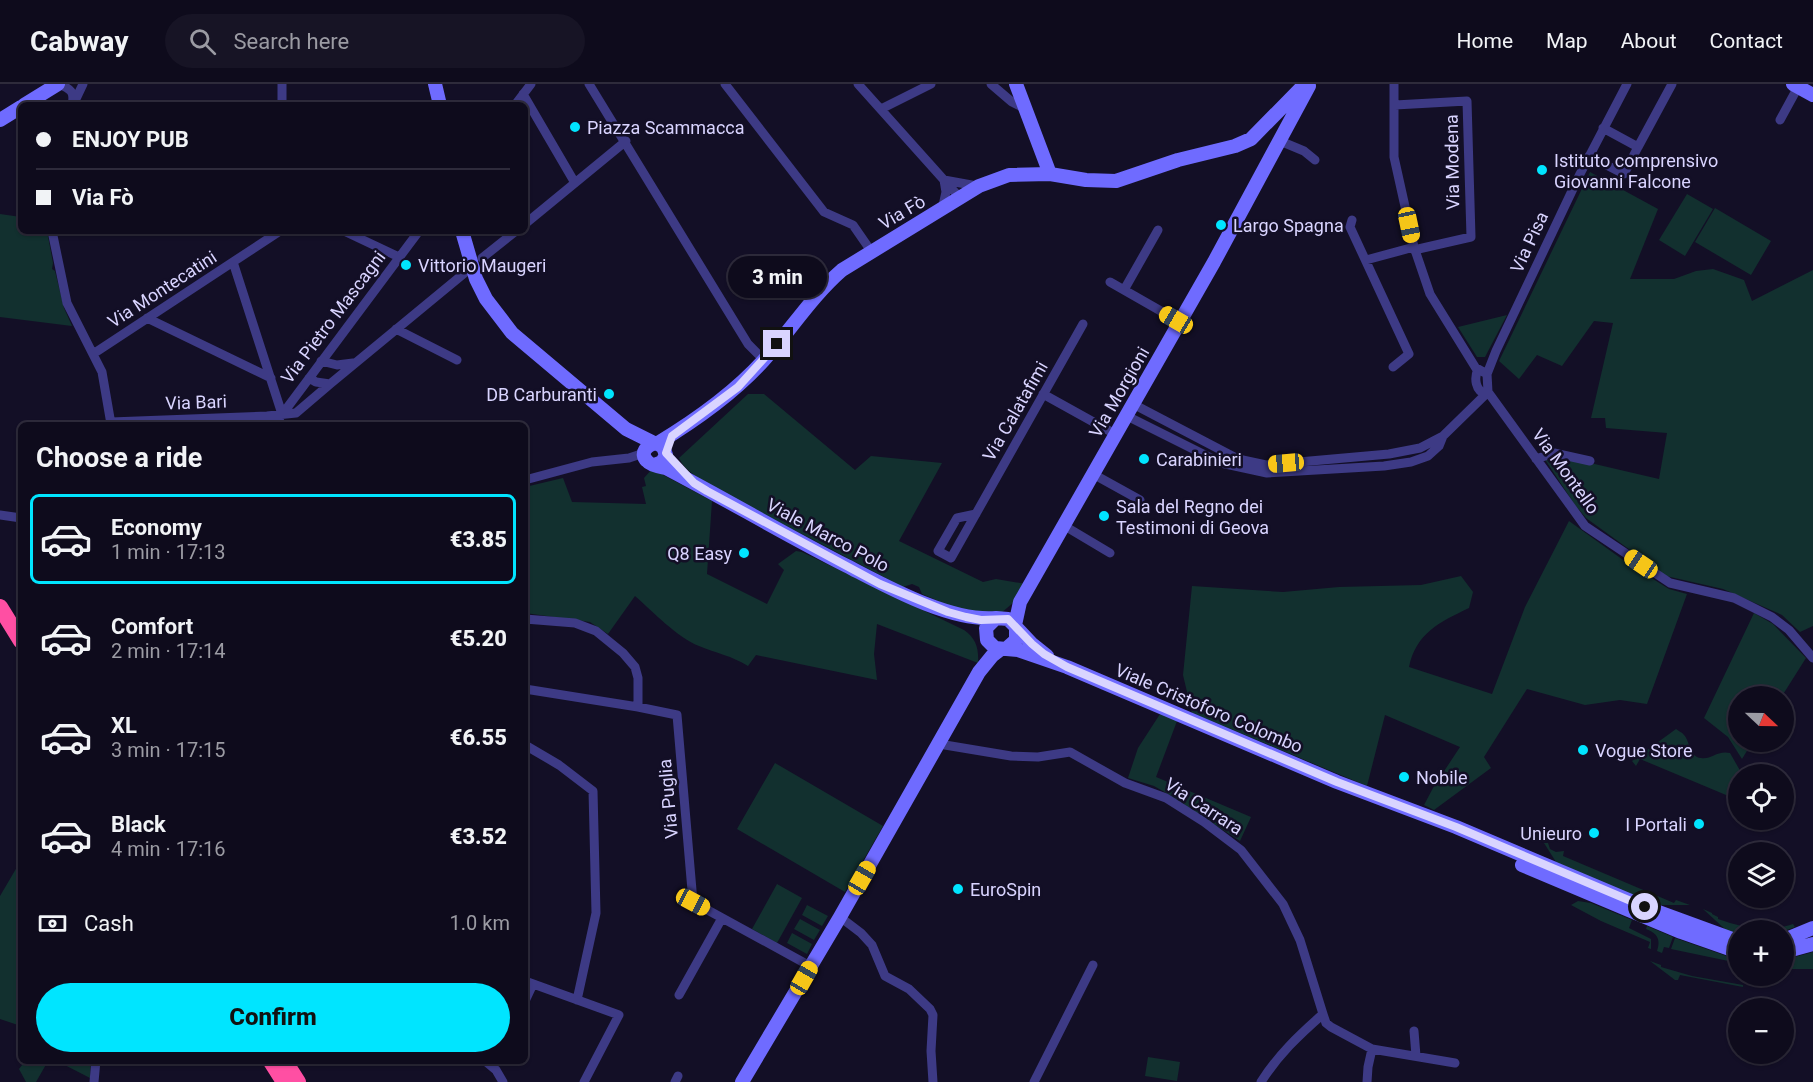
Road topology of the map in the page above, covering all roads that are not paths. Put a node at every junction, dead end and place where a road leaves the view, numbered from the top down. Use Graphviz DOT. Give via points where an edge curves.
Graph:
graph roads {
  1 [pos="58,84"];
  2 [pos="84,84"];
  3 [pos="282,84"];
  4 [pos="435,84"];
  5 [pos="531,84"];
  6 [pos="589,84"];
  7 [pos="725,84"];
  8 [pos="858,84"];
  9 [pos="931,84"];
  10 [pos="991,84"];
  11 [pos="1016,84"];
  12 [pos="1305,84"];
  13 [pos="1310,84"];
  14 [pos="1394,84"];
  15 [pos="1626,84"];
  16 [pos="1672,84"];
  17 [pos="1795,85"];
  18 [pos="919,87"];
  19 [pos="523,94"];
  20 [pos="1813,95"];
  21 [pos="29,102"];
  22 [pos="73,102"];
  23 [pos="74,102"];
  24 [pos="282,102"];
  25 [pos="439,102"];
  26 [pos="517,102"];
  27 [pos="528,102"];
  28 [pos="528,103"];
  29 [pos="1395,105"];
  30 [pos="1024,108"];
  31 [pos="18,109"];
  32 [pos="881,109"];
  33 [pos="1291,110"];
  34 [pos="0,120"];
  35 [pos="1780,120"];
  36 [pos="1603,128"];
  37 [pos="1278,135"];
  38 [pos="1251,139"];
  39 [pos="626,141"];
  40 [pos="1638,147"];
  41 [pos="1589,156"];
  42 [pos="1315,160"];
  43 [pos="1050,174"];
  44 [pos="945,180"];
  45 [pos="575,183"];
  46 [pos="979,186"];
  47 [pos="961,199"];
  48 [pos="942,210"];
  49 [pos="1352,220"];
  50 [pos="528,222"];
  51 [pos="1158,230"];
  52 [pos="53,234"];
  53 [pos="275,234"];
  54 [pos="350,234"];
  55 [pos="417,234"];
  56 [pos="512,234"];
  57 [pos="467,238"];
  58 [pos="1414,249"];
  59 [pos="871,251"];
  60 [pos="399,257"];
  61 [pos="1366,260"];
  62 [pos="233,262"];
  63 [pos="478,262"];
  64 [pos="1110,282"];
  65 [pos="1124,290"];
  66 [pos="147,318"];
  67 [pos="1180,322"];
  68 [pos="1083,324"];
  69 [pos="396,329"];
  70 [pos="93,354"];
  71 [pos="457,360"];
  72 [pos="764,360"];
  73 [pos="321,361"];
  74 [pos="355,362"];
  75 [pos="1392,367"];
  76 [pos="1482,371"];
  77 [pos="271,378"];
  78 [pos="309,378"];
  79 [pos="330,384"];
  80 [pos="1477,388"];
  81 [pos="1487,393"];
  82 [pos="1043,394"];
  83 [pos="1136,413"];
  84 [pos="1465,413"];
  85 [pos="282,414"];
  86 [pos="111,422"];
  87 [pos="130,422"];
  88 [pos="276,422"];
  89 [pos="1115,434"];
  90 [pos="655,453"];
  91 [pos="1536,459"];
  92 [pos="1590,461"];
  93 [pos="1093,474"];
  94 [pos="528,479"];
  95 [pos="1140,500"];
  96 [pos="976,514"];
  97 [pos="0,515"];
  98 [pos="18,518"];
  99 [pos="1063,525"];
  100 [pos="1110,553"];
  101 [pos="0,595"];
  102 [pos="1020,602"];
  103 [pos="0,607"];
  104 [pos="948,612"];
  105 [pos="0,618"];
  106 [pos="999,618"];
  107 [pos="528,619"];
  108 [pos="18,625"];
  109 [pos="1015,626"];
  110 [pos="18,636"];
  111 [pos="986,638"];
  112 [pos="18,648"];
  113 [pos="1004,649"];
  114 [pos="1813,658"];
  115 [pos="1067,667"];
  116 [pos="979,672"];
  117 [pos="528,689"];
  118 [pos="638,706"];
  119 [pos="939,744"];
  120 [pos="528,747"];
  121 [pos="1337,782"];
  122 [pos="840,917"];
  123 [pos="722,918"];
  124 [pos="1813,928"];
  125 [pos="1794,936"];
  126 [pos="1728,937"];
  127 [pos="1813,944"];
  128 [pos="1728,948"];
  129 [pos="1794,949"];
  130 [pos="1093,964"];
  131 [pos="810,966"];
  132 [pos="529,983"];
  133 [pos="679,995"];
  134 [pos="577,1000"];
  135 [pos="1323,1014"];
  136 [pos="1414,1031"];
  137 [pos="1372,1049"];
  138 [pos="1416,1056"];
  139 [pos="1455,1063"];
  140 [pos="96,1064"];
  141 [pos="273,1064"];
  142 [pos="285,1064"];
  143 [pos="495,1064"];
  144 [pos="94,1082"];
  145 [pos="284,1082"];
  146 [pos="296,1082"];
  147 [pos="503,1082"];
  148 [pos="584,1082"];
  149 [pos="742,1082"];
  150 [pos="933,1082"];
  151 [pos="1034,1082"];
  152 [pos="1261,1082"];
  153 [pos="1367,1082"];
  1 -- 21 [label="main road"];
  1 -- 22 [label="street" via="72,91"];
  2 -- 23 [label="street"];
  3 -- 24 [label="street"];
  4 -- 25 [label="main road"];
  5 -- 19 [label="street"];
  6 -- 39 [label="street"];
  7 -- 59 [label="street" via="824,212 853,225"];
  8 -- 32 [label="street"];
  9 -- 18 [label="street"];
  10 -- 30 [label="street"];
  11 -- 30 [label="main road"];
  12 -- 33 [label="main road"];
  13 -- 33 [label="main road"];
  14 -- 29 [label="street"];
  15 -- 36 [label="street, Via Pisa"];
  16 -- 40 [label="street"];
  17 -- 20 [label="main road"];
  17 -- 35 [label="street"];
  18 -- 32 [label="street"];
  19 -- 26 [label="street"];
  19 -- 27 [label="street"];
  28 -- 45 [label="street"];
  29 -- 58 [label="street" via="1394,158"];
  29 -- 58 [label="street, Via Modena" via="1467,101 1471,237"];
  30 -- 43 [label="main road"];
  31 -- 34 [label="main road"];
  32 -- 44 [label="street"];
  33 -- 37 [label="main road, Via Morgioni"];
  33 -- 38 [label="main road"];
  36 -- 40 [label="street"];
  36 -- 41 [label="street, Via Pisa"];
  37 -- 38 [label="main road, Via Fò"];
  37 -- 42 [label="street"];
  37 -- 67 [label="main road, Via Morgioni"];
  38 -- 43 [label="main road, Via Fò" via="1116,181"];
  39 -- 45 [label="street"];
  39 -- 72 [label="street" via="748,344"];
  40 -- 41 [label="street" via="1624,174"];
  41 -- 76 [label="street, Via Pisa" via="1496,351"];
  43 -- 46 [label="main road, Via Fò" via="1008,175"];
  44 -- 46 [label="street"];
  44 -- 47 [label="street"];
  44 -- 48 [label="street"];
  45 -- 50 [label="street"];
  46 -- 47 [label="main road, Via Fò"];
  47 -- 48 [label="main road, Via Fò"];
  48 -- 59 [label="main road, Via Fò"];
  49 -- 61 [label="street" via="1350,227"];
  51 -- 65 [label="street"];
  52 -- 70 [label="street" via="67,303"];
  53 -- 62 [label="street, Via Montecatini"];
  54 -- 60 [label="street"];
  55 -- 60 [label="street, Via Pietro Mascagni"];
  56 -- 63 [label="street"];
  57 -- 63 [label="main road"];
  58 -- 61 [label="street"];
  58 -- 76 [label="street" via="1430,294"];
  59 -- 72 [label="main road, Via Fò" via="828,282"];
  60 -- 73 [label="street, Via Pietro Mascagni"];
  61 -- 75 [label="street" via="1409,354"];
  62 -- 66 [label="street, Via Montecatini"];
  62 -- 77 [label="street"];
  63 -- 69 [label="street"];
  63 -- 90 [label="main road" via="476,279 512,333"];
  64 -- 65 [label="street"];
  65 -- 67 [label="street"];
  66 -- 70 [label="street, Via Montecatini"];
  66 -- 77 [label="street"];
  67 -- 83 [label="main road, Via Morgioni"];
  68 -- 82 [label="street, Via Calatafimi"];
  69 -- 71 [label="street"];
  69 -- 74 [label="street"];
  70 -- 86 [label="street" via="102,372"];
  72 -- 90 [label="main road, Via Fò" via="738,387"];
  73 -- 74 [label="street" via="337,365"];
  73 -- 78 [label="street, Via Pietro Mascagni"];
  74 -- 79 [label="street"];
  76 -- 80 [label="street"];
  76 -- 81 [label="street"];
  77 -- 85 [label="street"];
  78 -- 79 [label="street"];
  78 -- 85 [label="street, Via Pietro Mascagni"];
  79 -- 85 [label="street" via="296,413"];
  80 -- 81 [label="street"];
  80 -- 84 [label="street"];
  81 -- 84 [label="street"];
  81 -- 91 [label="street, Via Montello"];
  82 -- 89 [label="street"];
  82 -- 96 [label="street, Via Calatafimi"];
  83 -- 84 [label="street" via="1238,459 1266,465 1420,448 1443,436"];
  83 -- 89 [label="main road, Via Morgioni"];
  85 -- 87 [label="street, Via Bari"];
  85 -- 88 [label="street, Via Pietro Mascagni"];
  89 -- 93 [label="main road, Via Morgioni"];
  90 -- 94 [label="street" via="592,462"];
  90 -- 104 [label="main road, Viale Marco Polo" via="694,483 880,584"];
  91 -- 92 [label="street" via="1554,453"];
  91 -- 114 [label="street, Via Montello" via="1585,526 1670,583 1734,598 1772,616"];
  93 -- 95 [label="street"];
  93 -- 99 [label="main road, Via Morgioni"];
  96 -- 96 [label="street, Via Calatafimi" via="951,558 938,551 957,518"];
  97 -- 98 [label="street"];
  99 -- 100 [label="street"];
  99 -- 102 [label="main road, Via Morgioni"];
  101 -- 108 [label="highway"];
  102 -- 106 [label="main road"];
  102 -- 109 [label="main road"];
  103 -- 110 [label="highway"];
  104 -- 106 [label="main road" via="981,620"];
  104 -- 111 [label="main road"];
  105 -- 112 [label="highway"];
  106 -- 109 [label="main road" via="1010,620"];
  106 -- 111 [label="main road" via="987,626"];
  107 -- 118 [label="street" via="575,623 596,630 635,667"];
  109 -- 113 [label="main road" via="1016,639"];
  109 -- 115 [label="main road" via="1044,654"];
  111 -- 113 [label="main road" via="993,647"];
  111 -- 116 [label="main road"];
  113 -- 115 [label="main road"];
  113 -- 116 [label="main road"];
  115 -- 121 [label="main road, Viale Cristoforo Colombo"];
  116 -- 119 [label="main road"];
  117 -- 118 [label="street, Via Puglia"];
  118 -- 123 [label="street, Via Puglia" via="677,715 693,902"];
  119 -- 122 [label="main road"];
  119 -- 135 [label="street, Via Carrara" via="1011,756 1070,752 1125,783 1166,798 1204,822 1241,850 1283,904 1300,940"];
  120 -- 134 [label="street" via="593,791 596,914"];
  121 -- 126 [label="main road, Viale Cristoforo Colombo"];
  121 -- 128 [label="main road, Viale Cristoforo Colombo" via="1588,893"];
  122 -- 131 [label="main road"];
  122 -- 150 [label="street" via="872,945 885,975 909,989 930,1009"];
  123 -- 131 [label="street, Via Puglia"];
  123 -- 133 [label="street"];
  124 -- 125 [label="main road"];
  127 -- 129 [label="main road"];
  130 -- 151 [label="street"];
  131 -- 149 [label="main road"];
  132 -- 134 [label="street"];
  134 -- 148 [label="street" via="619,1015"];
  135 -- 137 [label="street" via="1331,1028"];
  135 -- 152 [label="street" via="1291,1042"];
  136 -- 138 [label="street"];
  137 -- 138 [label="street"];
  137 -- 153 [label="street"];
  138 -- 139 [label="street"];
  140 -- 144 [label="street"];
  141 -- 145 [label="highway"];
  142 -- 146 [label="highway"];
  143 -- 147 [label="street"];
}
